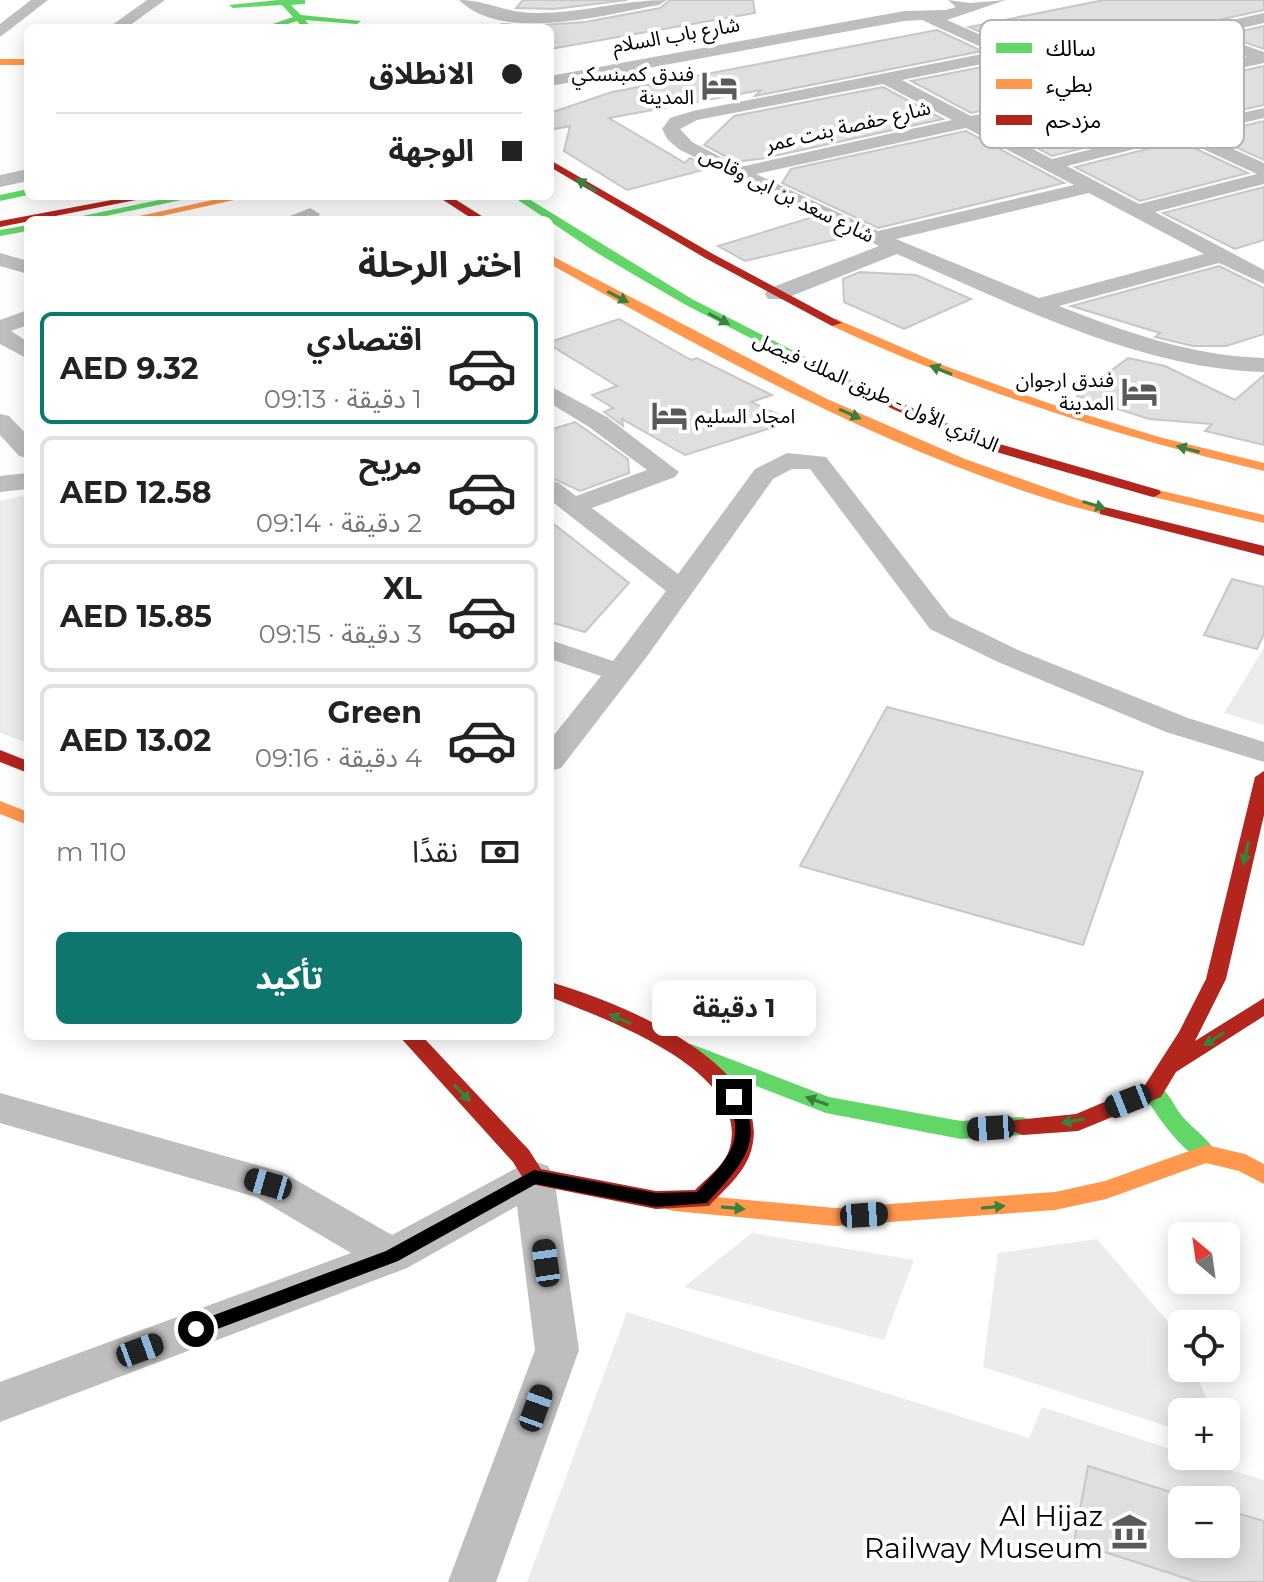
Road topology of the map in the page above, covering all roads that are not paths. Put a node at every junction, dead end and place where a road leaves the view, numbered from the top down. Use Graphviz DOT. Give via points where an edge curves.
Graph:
graph roads {
  1 [pos="40,0"];
  2 [pos="157,0"];
  3 [pos="282,0"];
  4 [pos="309,0"];
  5 [pos="335,0"];
  6 [pos="467,0"];
  7 [pos="659,0"];
  8 [pos="998,0"];
  9 [pos="231,2"];
  10 [pos="962,6"];
  11 [pos="899,8"];
  12 [pos="928,17"];
  13 [pos="506,22"];
  14 [pos="122,24"];
  15 [pos="246,24"];
  16 [pos="279,24"];
  17 [pos="304,24"];
  18 [pos="330,24"];
  19 [pos="361,24"];
  20 [pos="980,24"];
  21 [pos="0,32"];
  22 [pos="980,40"];
  23 [pos="1244,50"];
  24 [pos="1264,58"];
  25 [pos="980,59"];
  26 [pos="0,62"];
  27 [pos="24,62"];
  28 [pos="1244,62"];
  29 [pos="554,67"];
  30 [pos="0,75"];
  31 [pos="24,75"];
  32 [pos="885,78"];
  33 [pos="554,80"];
  34 [pos="1264,113"];
  35 [pos="1244,118"];
  36 [pos="980,119"];
  37 [pos="968,122"];
  38 [pos="980,128"];
  39 [pos="1244,143"];
  40 [pos="1017,148"];
  41 [pos="1118,148"];
  42 [pos="1217,148"];
  43 [pos="1264,152"];
  44 [pos="1049,165"];
  45 [pos="554,167"];
  46 [pos="1264,170"];
  47 [pos="737,173"];
  48 [pos="24,176"];
  49 [pos="1264,178"];
  50 [pos="0,181"];
  51 [pos="1091,187"];
  52 [pos="24,193"];
  53 [pos="0,198"];
  54 [pos="37,200"];
  55 [pos="129,200"];
  56 [pos="174,200"];
  57 [pos="227,200"];
  58 [pos="449,200"];
  59 [pos="503,200"];
  60 [pos="522,200"];
  61 [pos="0,207"];
  62 [pos="1137,211"];
  63 [pos="43,216"];
  64 [pos="90,216"];
  65 [pos="147,216"];
  66 [pos="475,216"];
  67 [pos="535,216"];
  68 [pos="541,216"];
  69 [pos="610,217"];
  70 [pos="24,220"];
  71 [pos="0,224"];
  72 [pos="554,225"];
  73 [pos="554,226"];
  74 [pos="24,229"];
  75 [pos="0,233"];
  76 [pos="873,238"];
  77 [pos="24,240"];
  78 [pos="681,244"];
  79 [pos="0,245"];
  80 [pos="896,247"];
  81 [pos="1221,256"];
  82 [pos="0,259"];
  83 [pos="554,261"];
  84 [pos="24,267"];
  85 [pos="580,277"];
  86 [pos="1264,278"];
  87 [pos="776,294"];
  88 [pos="1037,305"];
  89 [pos="24,319"];
  90 [pos="0,328"];
  91 [pos="0,334"];
  92 [pos="24,349"];
  93 [pos="1264,365"];
  94 [pos="554,395"];
  95 [pos="0,421"];
  96 [pos="24,447"];
  97 [pos="1264,467"];
  98 [pos="24,481"];
  99 [pos="0,484"];
  100 [pos="554,491"];
  101 [pos="575,505"];
  102 [pos="1264,519"];
  103 [pos="1260,551"];
  104 [pos="681,589"];
  105 [pos="554,650"];
  106 [pos="620,673"];
  107 [pos="1264,752"];
  108 [pos="0,756"];
  109 [pos="554,756"];
  110 [pos="24,765"];
  111 [pos="1264,777"];
  112 [pos="0,807"];
  113 [pos="24,817"];
  114 [pos="554,991"];
  115 [pos="1264,1006"];
  116 [pos="413,1040"];
  117 [pos="691,1052"];
  118 [pos="1165,1071"];
  119 [pos="1153,1091"];
  120 [pos="0,1108"];
  121 [pos="1206,1154"];
  122 [pos="1264,1175"];
  123 [pos="534,1177"];
  124 [pos="656,1200"];
  125 [pos="392,1256"];
  126 [pos="0,1402"];
  127 [pos="472,1582"];
  1 -- 21 [label="street"];
  2 -- 14 [label="street"];
  3 -- 17 [label="main road"];
  4 -- 9 [label="main road" via="289,5"];
  4 -- 18 [label="main road"];
  5 -- 19 [label="main road"];
  6 -- 13 [label="street"];
  7 -- 13 [label="street"];
  8 -- 10 [label="street"];
  9 -- 15 [label="main road"];
  10 -- 12 [label="street"];
  10 -- 20 [label="street" via="960,15"];
  11 -- 12 [label="street"];
  11 -- 29 [label="street, شارع باب السلام"];
  11 -- 33 [label="street, شارع باب السلام"];
  12 -- 22 [label="street"];
  16 -- 19 [label="main road" via="303,17"];
  23 -- 24 [label="street"];
  24 -- 28 [label="street"];
  25 -- 32 [label="street, شارع سعد بن ابى وقاص"];
  26 -- 27 [label="main road"];
  30 -- 31 [label="main road"];
  32 -- 37 [label="street"];
  32 -- 47 [label="street, شارع سعد بن ابى وقاص" via="676,122 674,136"];
  34 -- 35 [label="street"];
  36 -- 37 [label="street, شارع حفصة بنت عمر"];
  37 -- 38 [label="street"];
  37 -- 47 [label="street, شارع حفصة بنت عمر"];
  39 -- 43 [label="street"];
  40 -- 44 [label="street"];
  41 -- 44 [label="street"];
  42 -- 46 [label="street"];
  44 -- 51 [label="street"];
  69 -- 45 [label="main road, one-way"];
  47 -- 76 [label="street, شارع سعد بن ابى وقاص"];
  48 -- 50 [label="street"];
  49 -- 62 [label="street"];
  51 -- 62 [label="street"];
  51 -- 76 [label="street"];
  52 -- 53 [label="main road"];
  54 -- 61 [label="main road"];
  55 -- 63 [label="main road"];
  56 -- 64 [label="main road"];
  57 -- 65 [label="main road"];
  58 -- 66 [label="main road"];
  59 -- 67 [label="main road"];
  60 -- 68 [label="main road, الدائري الأول - طريق الملك فيصل"];
  62 -- 81 [label="street"];
  69 -- 72 [label="main road" via="583,230"];
  69 -- 78 [label="main road"];
  70 -- 71 [label="main road"];
  73 -- 102 [label="main road, الدائري الأول - طريق الملك فيصل, one-way" via="720,320 976,441 1118,484"];
  74 -- 75 [label="main road"];
  76 -- 80 [label="street, شارع سعد بن ابى وقاص"];
  77 -- 79 [label="main road"];
  78 -- 85 [label="main road" via="639,244 593,259"];
  78 -- 87 [label="main road"];
  80 -- 87 [label="street"];
  80 -- 88 [label="street, شارع سعد بن ابى وقاص"];
  81 -- 86 [label="street"];
  81 -- 88 [label="street"];
  82 -- 84 [label="street"];
  83 -- 85 [label="main road"];
  85 -- 103 [label="main road, one-way" via="772,379 937,452 1169,529"];
  97 -- 87 [label="main road, one-way" via="988,389"];
  88 -- 93 [label="street, شارع سعد بن ابى وقاص" via="1092,328 1210,362"];
  89 -- 90 [label="street"];
  91 -- 92 [label="street"];
  94 -- 101 [label="street" via="666,472"];
  95 -- 96 [label="street"];
  98 -- 99 [label="street"];
  100 -- 101 [label="street"];
  101 -- 104 [label="street"];
  104 -- 106 [label="street"];
  104 -- 107 [label="street" via="764,474 787,461 817,462 940,623 1177,725"];
  105 -- 106 [label="street"];
  106 -- 109 [label="street"];
  108 -- 110 [label="main road"];
  111 -- 118 [label="main road, one-way" via="1216,979"];
  112 -- 113 [label="main road"];
  117 -- 114 [label="main road, one-way"];
  115 -- 118 [label="main road, one-way"];
  116 -- 123 [label="main road, one-way" via="521,1156"];
  119 -- 117 [label="main road, one-way" via="1078,1122 961,1130 826,1105"];
  117 -- 124 [label="main road" via="725,1081 742,1113 744,1140 732,1165 701,1199"];
  118 -- 119 [label="main road"];
  119 -- 121 [label="main road"];
  120 -- 125 [label="street" via="268,1184"];
  121 -- 122 [label="main road" via="1245,1163"];
  124 -- 121 [label="main road, one-way" via="835,1217 978,1208 1106,1190"];
  123 -- 124 [label="main road"];
  123 -- 125 [label="street"];
  123 -- 127 [label="street" via="557,1350"];
  125 -- 126 [label="street"];
}
